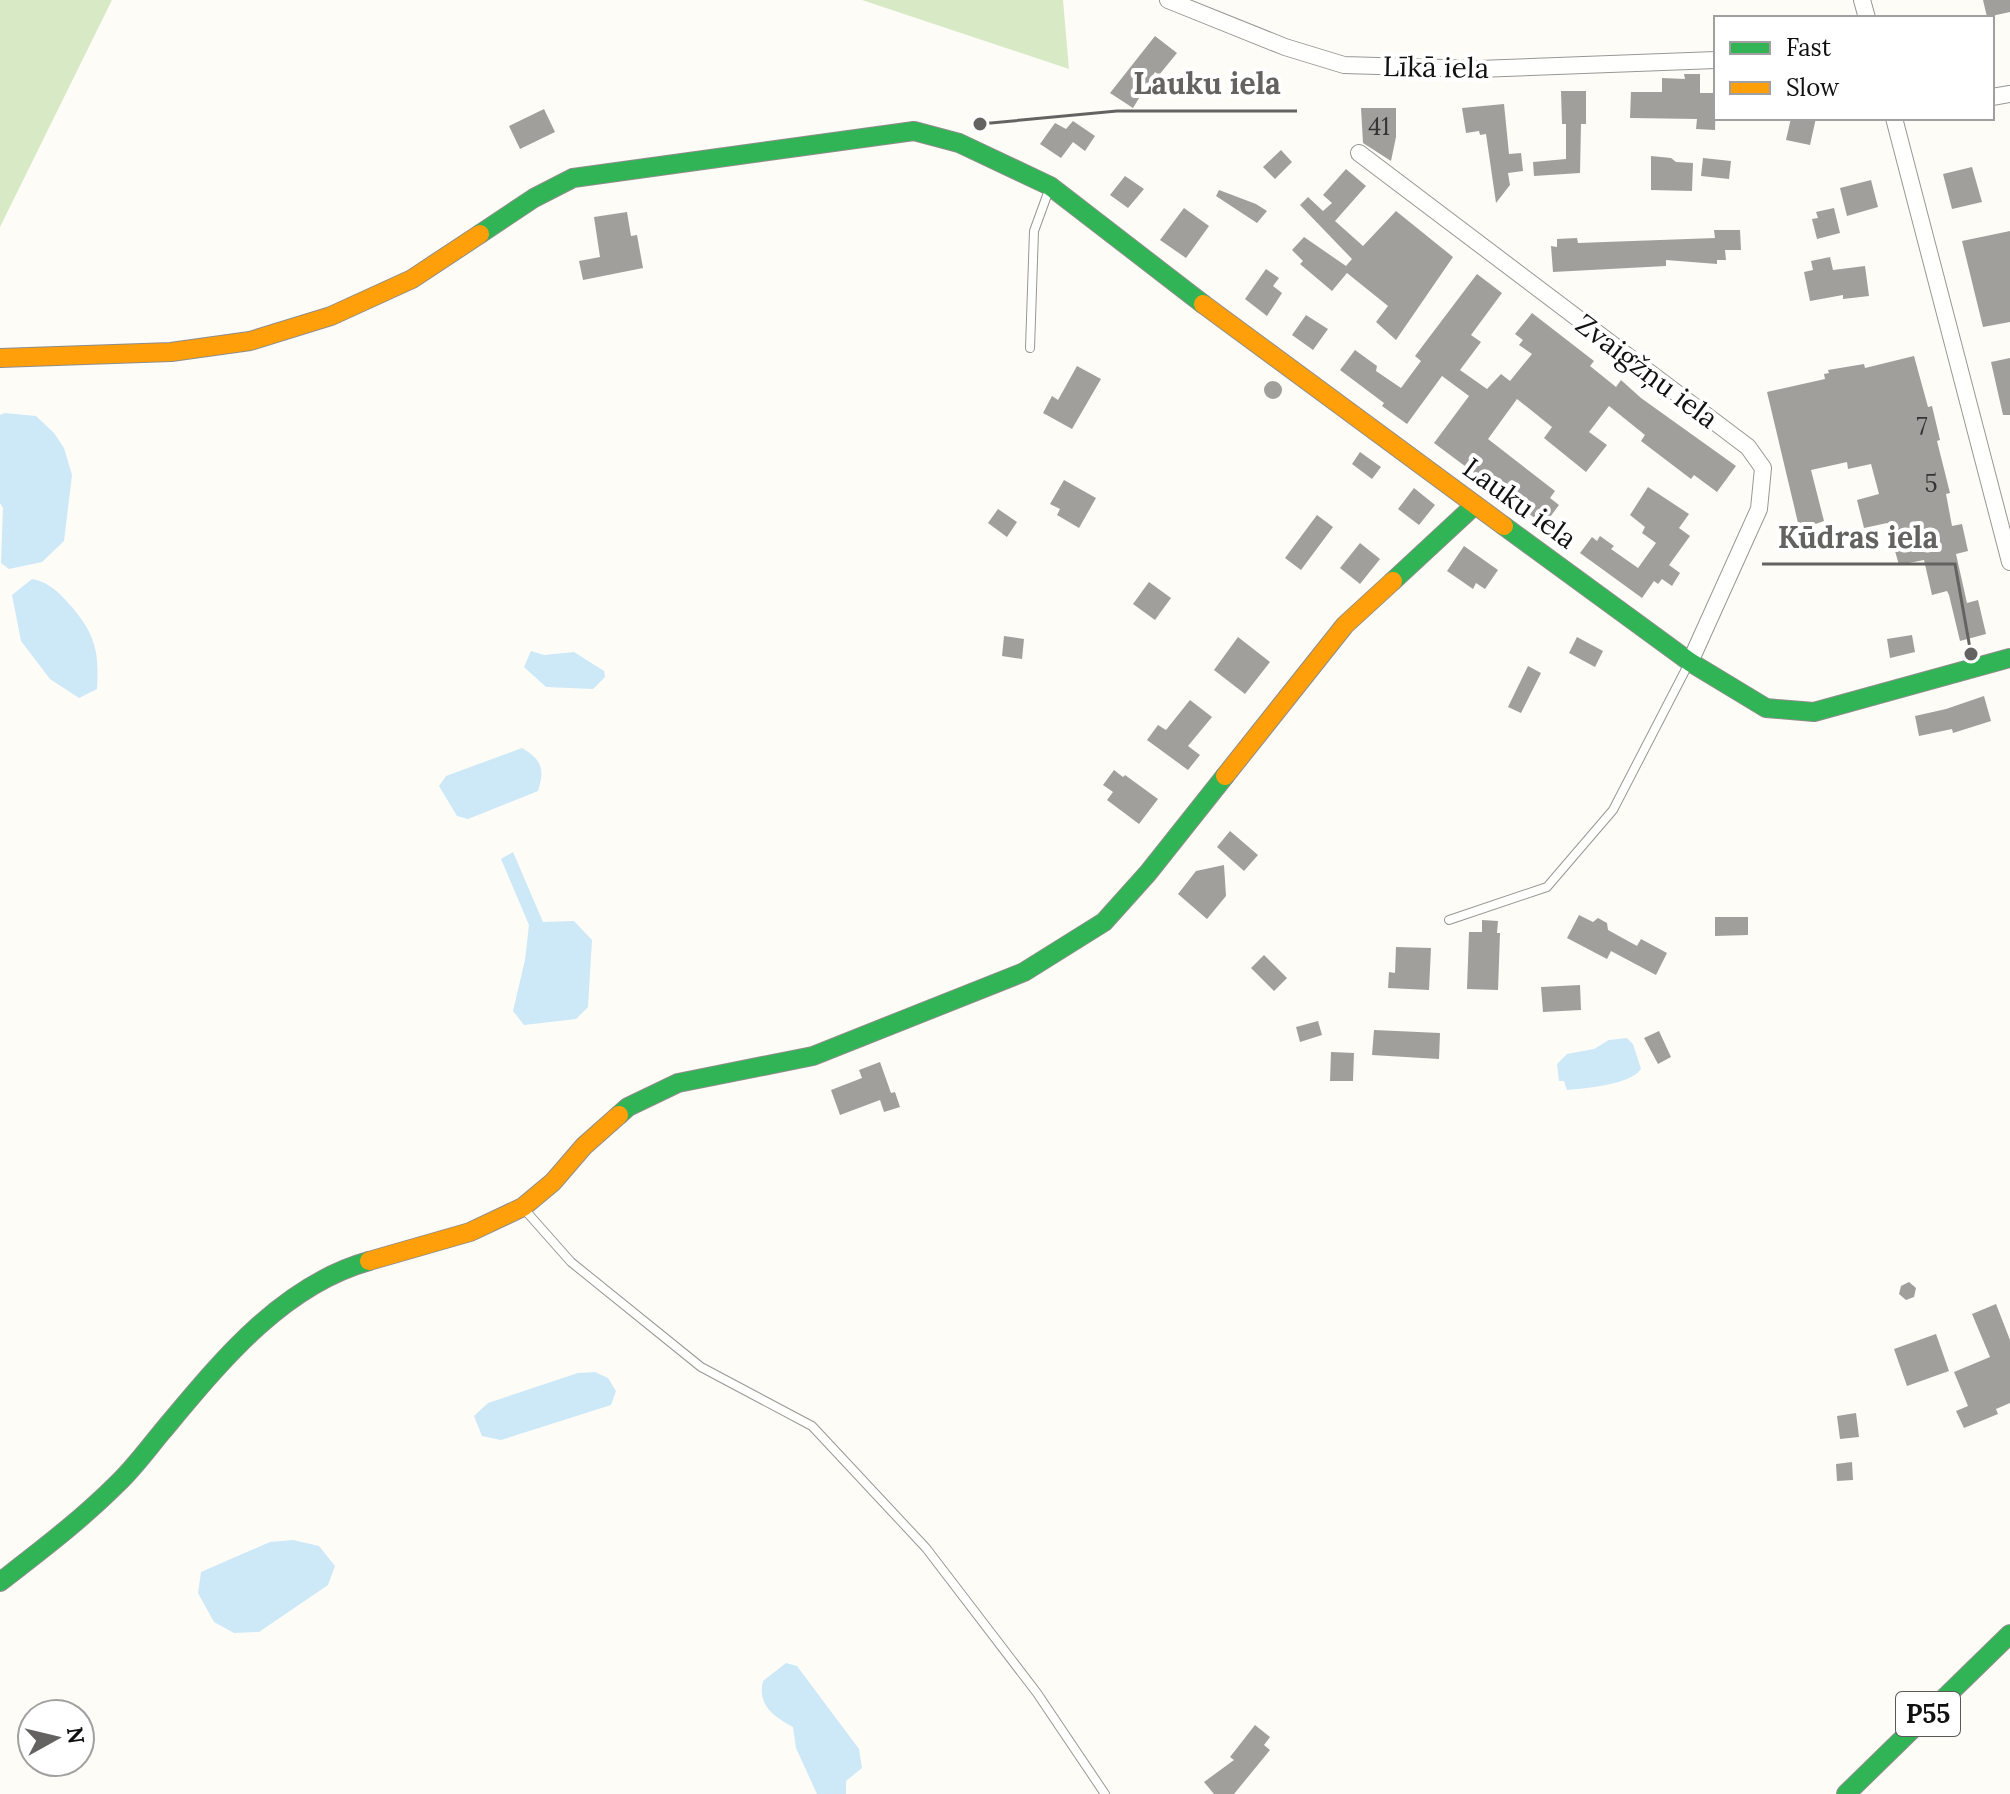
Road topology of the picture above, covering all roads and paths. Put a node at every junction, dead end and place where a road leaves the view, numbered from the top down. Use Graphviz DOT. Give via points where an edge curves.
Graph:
graph roads {
  1 [pos="1168,0"];
  2 [pos="1714,60"];
  3 [pos="1895,120"];
  4 [pos="1359,153"];
  5 [pos="1050,186"];
  6 [pos="1030,348"];
  7 [pos="0,358"];
  8 [pos="1475,505"];
  9 [pos="2010,562"];
  10 [pos="2010,658"];
  11 [pos="1690,662"];
  12 [pos="1449,920"];
  13 [pos="523,1207"];
  14 [pos="0,1582"];
  15 [pos="2010,1634"];
  16 [pos="1105,1794"];
  17 [pos="1846,1794"];
  1 -- 2 [label="street, Līkā iela" via="1344,65 1478,69"];
  3 -- 9 [label="street"];
  4 -- 11 [label="street, Zvaigžņu iela" via="1748,447 1763,468 1759,509"];
  5 -- 6 [label="lane" via="1034,231"];
  5 -- 7 [label="street, Lauku iela" via="959,143 914,131 573,178 412,279 331,316 250,341 171,352"];
  5 -- 8 [label="street, Lauku iela"];
  8 -- 11 [label="street, Lauku iela"];
  8 -- 13 [label="street" via="1345,625 1104,922 1024,972 813,1056 678,1083 640,1101 584,1146"];
  10 -- 11 [label="street, Lauku iela" via="1814,712 1766,708"];
  11 -- 12 [label="lane" via="1613,810 1547,887"];
  13 -- 14 [label="street" via="470,1232 347,1267 289,1300 218,1365 119,1483"];
  13 -- 16 [label="lane" via="571,1262 701,1367 812,1426 926,1548 1037,1693"];
  15 -- 17 [label="street, P55"];
}
